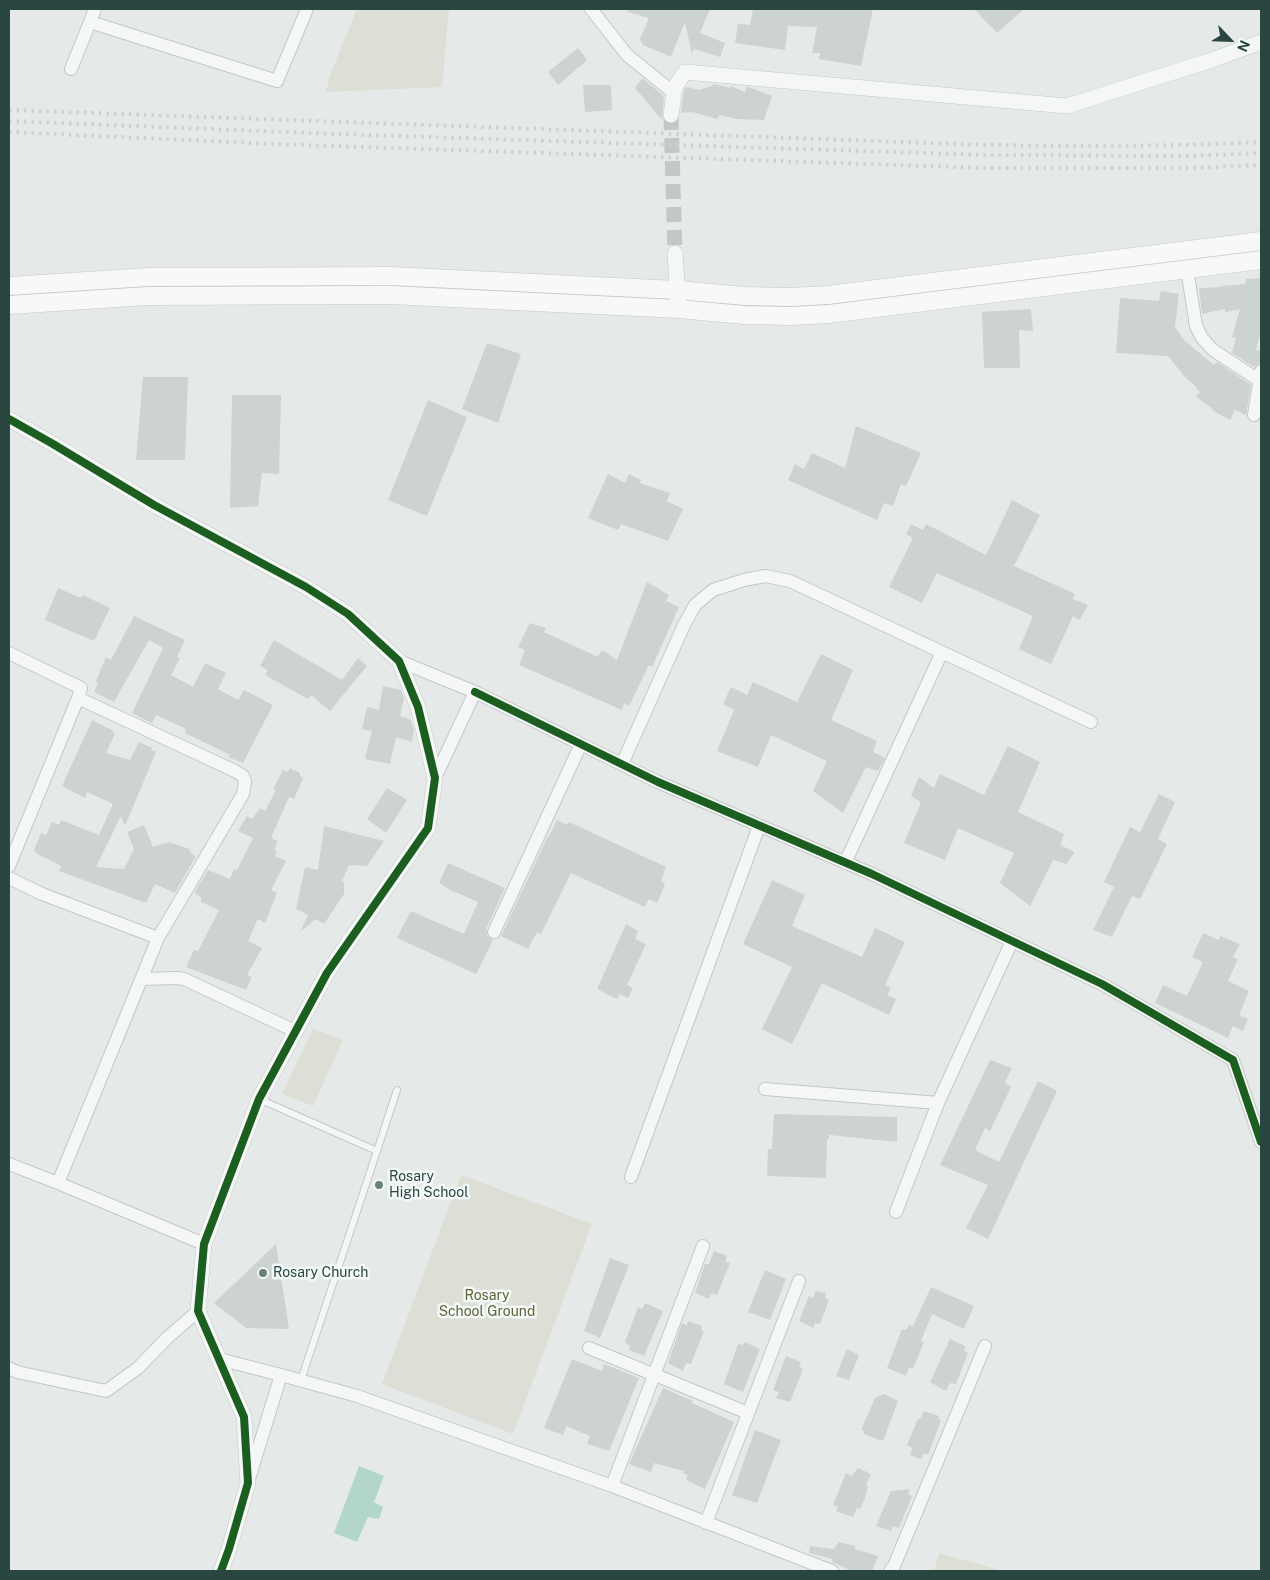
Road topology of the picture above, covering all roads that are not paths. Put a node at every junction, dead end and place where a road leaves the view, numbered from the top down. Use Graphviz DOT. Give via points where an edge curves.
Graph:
graph roads {
  1 [pos="95,9"];
  2 [pos="307,9"];
  3 [pos="591,9"];
  4 [pos="90,22"];
  5 [pos="1261,42"];
  6 [pos="71,69"];
  7 [pos="674,93"];
  8 [pos="671,115"];
  9 [pos="1261,241"];
  10 [pos="675,253"];
  11 [pos="1261,260"];
  12 [pos="1188,269"];
  13 [pos="9,286"];
  14 [pos="677,290"];
  15 [pos="9,305"];
  16 [pos="679,309"];
  17 [pos="1260,376"];
  18 [pos="1254,415"];
  19 [pos="9,419"];
  20 [pos="942,652"];
  21 [pos="9,653"];
  22 [pos="399,661"];
  23 [pos="475,692"];
  24 [pos="78,698"];
  25 [pos="1090,722"];
  26 [pos="581,744"];
  27 [pos="622,764"];
  28 [pos="435,778"];
  29 [pos="759,826"];
  30 [pos="845,862"];
  31 [pos="9,866"];
  32 [pos="9,878"];
  33 [pos="494,932"];
  34 [pos="158,938"];
  35 [pos="1012,941"];
  36 [pos="141,979"];
  37 [pos="295,1031"];
  38 [pos="765,1089"];
  39 [pos="397,1090"];
  40 [pos="259,1099"];
  41 [pos="938,1103"];
  42 [pos="1261,1142"];
  43 [pos="377,1151"];
  44 [pos="9,1164"];
  45 [pos="631,1177"];
  46 [pos="58,1183"];
  47 [pos="896,1212"];
  48 [pos="204,1244"];
  49 [pos="703,1246"];
  50 [pos="799,1281"];
  51 [pos="198,1311"];
  52 [pos="985,1346"];
  53 [pos="589,1348"];
  54 [pos="219,1359"];
  55 [pos="9,1368"];
  56 [pos="654,1374"];
  57 [pos="281,1375"];
  58 [pos="301,1380"];
  59 [pos="748,1413"];
  60 [pos="248,1483"];
  61 [pos="612,1486"];
  62 [pos="706,1523"];
  63 [pos="221,1571"];
  64 [pos="832,1571"];
  65 [pos="890,1571"];
  1 -- 4 [label="street"];
  2 -- 4 [label="street" via="277,81"];
  3 -- 7 [label="street" via="627,56"];
  4 -- 6 [label="street"];
  5 -- 7 [label="street" via="1067,106 685,72"];
  7 -- 8 [label="street"];
  9 -- 14 [label="main road" via="828,295 745,296"];
  10 -- 14 [label="street"];
  11 -- 12 [label="main road"];
  12 -- 16 [label="main road" via="829,314 753,315"];
  12 -- 17 [label="street" via="1196,326 1202,338 1218,354"];
  13 -- 14 [label="main road" via="148,277 391,276"];
  14 -- 16 [label="street"];
  15 -- 16 [label="main road" via="148,296 390,295"];
  17 -- 18 [label="street"];
  19 -- 22 [label="street" via="154,505 306,587 348,614"];
  20 -- 25 [label="street"];
  20 -- 27 [label="street" via="790,580 765,576 713,590 695,605 684,625"];
  20 -- 30 [label="street"];
  21 -- 24 [label="street" via="80,688"];
  22 -- 23 [label="street"];
  22 -- 28 [label="street" via="418,707"];
  23 -- 26 [label="street"];
  23 -- 28 [label="street"];
  24 -- 31 [label="street"];
  24 -- 34 [label="street" via="235,771 245,781 243,794"];
  26 -- 27 [label="street"];
  26 -- 33 [label="street"];
  27 -- 29 [label="street"];
  28 -- 37 [label="street" via="428,828 327,973"];
  29 -- 30 [label="street"];
  29 -- 45 [label="street"];
  30 -- 35 [label="street"];
  32 -- 34 [label="street" via="42,894"];
  34 -- 36 [label="street"];
  35 -- 41 [label="street"];
  35 -- 42 [label="street" via="1102,984 1233,1060"];
  36 -- 37 [label="street" via="184,979"];
  36 -- 46 [label="street"];
  37 -- 40 [label="street"];
  38 -- 41 [label="street"];
  39 -- 43 [label="lane"];
  40 -- 43 [label="lane"];
  40 -- 48 [label="street"];
  41 -- 47 [label="street"];
  43 -- 58 [label="lane"];
  44 -- 46 [label="street"];
  46 -- 48 [label="street"];
  48 -- 51 [label="street"];
  49 -- 56 [label="street"];
  50 -- 59 [label="street"];
  51 -- 54 [label="street"];
  51 -- 55 [label="street" via="138,1368 106,1391"];
  52 -- 65 [label="street"];
  53 -- 56 [label="street"];
  54 -- 57 [label="street"];
  54 -- 60 [label="street" via="244,1417"];
  56 -- 59 [label="street"];
  56 -- 61 [label="street"];
  57 -- 58 [label="street"];
  57 -- 60 [label="street"];
  58 -- 61 [label="street" via="357,1396"];
  59 -- 62 [label="street"];
  60 -- 63 [label="street"];
  61 -- 62 [label="street"];
  62 -- 64 [label="street"];
}
